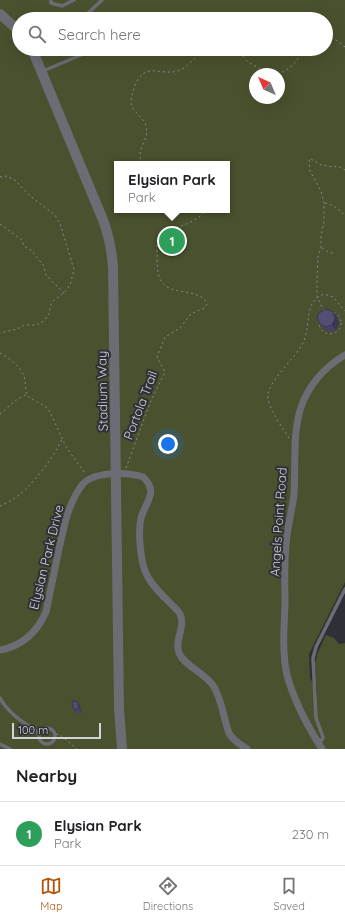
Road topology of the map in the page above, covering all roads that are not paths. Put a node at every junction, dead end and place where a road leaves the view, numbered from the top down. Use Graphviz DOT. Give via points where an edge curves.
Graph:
graph roads {
  1 [pos="51,0"];
  2 [pos="74,0"];
  3 [pos="102,0"];
  4 [pos="89,12"];
  5 [pos="0,14"];
  6 [pos="12,25"];
  7 [pos="35,56"];
  8 [pos="79,56"];
  9 [pos="42,71"];
  10 [pos="345,355"];
  11 [pos="120,474"];
  12 [pos="345,588"];
  13 [pos="0,650"];
  14 [pos="0,698"];
  15 [pos="39,732"];
  16 [pos="0,744"];
  17 [pos="320,746"];
  18 [pos="10,749"];
  19 [pos="122,749"];
  20 [pos="247,749"];
  1 -- 2 [label="lane" via="51,3 62,6"];
  3 -- 4 [label="lane"];
  5 -- 6 [label="main road"];
  7 -- 9 [label="main road, Stadium Way"];
  8 -- 9 [label="lane"];
  9 -- 11 [label="main road, Stadium Way" via="104,220 112,251"];
  10 -- 17 [label="street, Angels Point Road" via="326,367 317,378 306,396 298,419 294,495 286,545 284,648 287,675 297,702"];
  11 -- 13 [label="street, Elysian Park Drive" via="96,476 82,485 67,516 46,612 30,636 12,648"];
  11 -- 19 [label="main road, Stadium Way" via="119,708"];
  11 -- 20 [label="street" via="143,476 149,483 151,492 140,528 142,561 146,576 181,616 179,652 187,663 205,675 213,686 222,704 229,734"];
  12 -- 17 [label="lane" via="313,658 316,718 323,737"];
  14 -- 15 [label="lane" via="20,720"];
  15 -- 15 [label="lane" via="49,727 54,730 56,734 53,742 45,744 39,738"];
  16 -- 18 [label="lane"];
}
